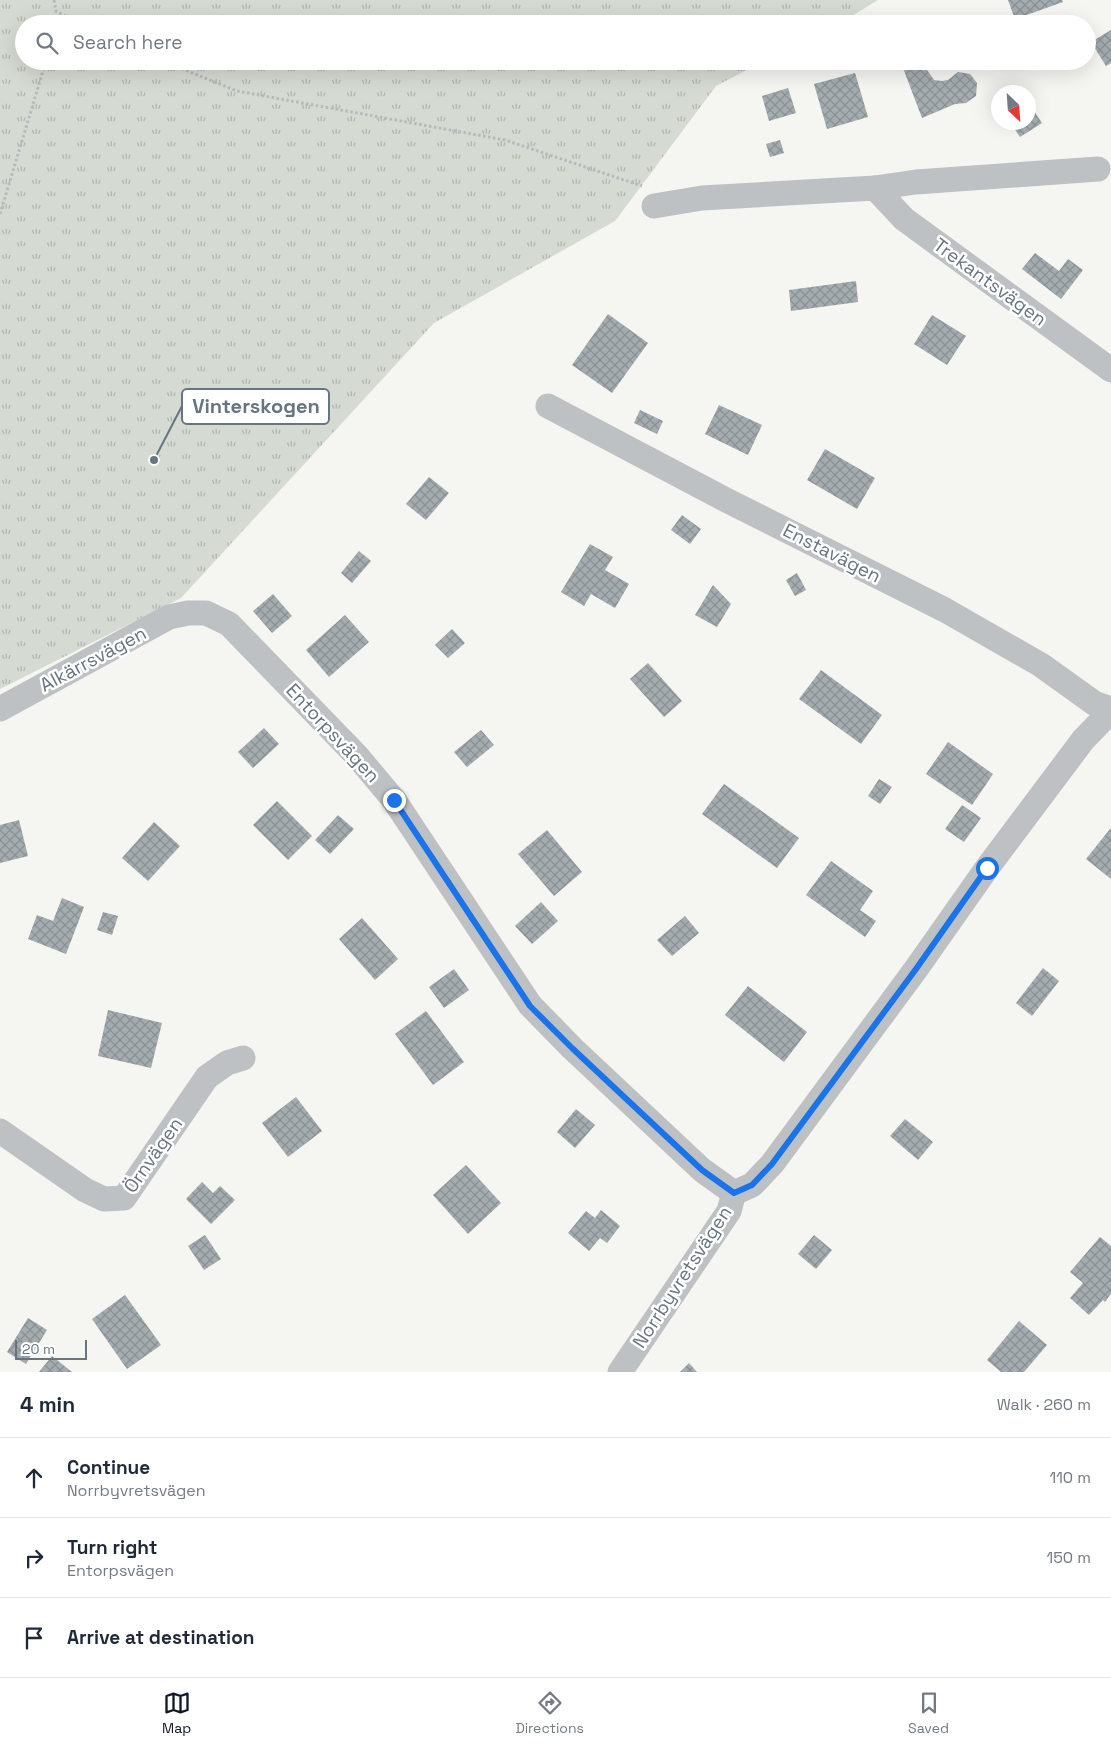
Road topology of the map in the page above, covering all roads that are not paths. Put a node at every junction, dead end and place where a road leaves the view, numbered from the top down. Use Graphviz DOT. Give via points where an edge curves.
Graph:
graph roads {
  1 [pos="1098,169"];
  2 [pos="875,188"];
  3 [pos="652,198"];
  4 [pos="1111,370"];
  5 [pos="548,406"];
  6 [pos="188,613"];
  7 [pos="0,709"];
  8 [pos="1111,710"];
  9 [pos="242,1058"];
  10 [pos="0,1131"];
  11 [pos="734,1193"];
  12 [pos="620,1372"];
  1 -- 2 [label="street"];
  2 -- 3 [label="street"];
  2 -- 4 [label="street, Trekantsvägen" via="904,219"];
  5 -- 8 [label="street, Enstavägen" via="945,610 1041,665 1094,703"];
  6 -- 7 [label="street, Alkärrsvägen" via="169,617"];
  6 -- 11 [label="street, Entorpsvägen" via="206,613 229,624 357,756 394,800 530,1006 702,1170"];
  8 -- 11 [label="street, Norrbyvretsvägen" via="1077,748 987,868 772,1164 752,1185"];
  9 -- 10 [label="street, Örnvägen" via="207,1077 124,1198 104,1199 85,1190"];
  11 -- 12 [label="street, Norrbyvretsvägen" via="729,1211"];
}
